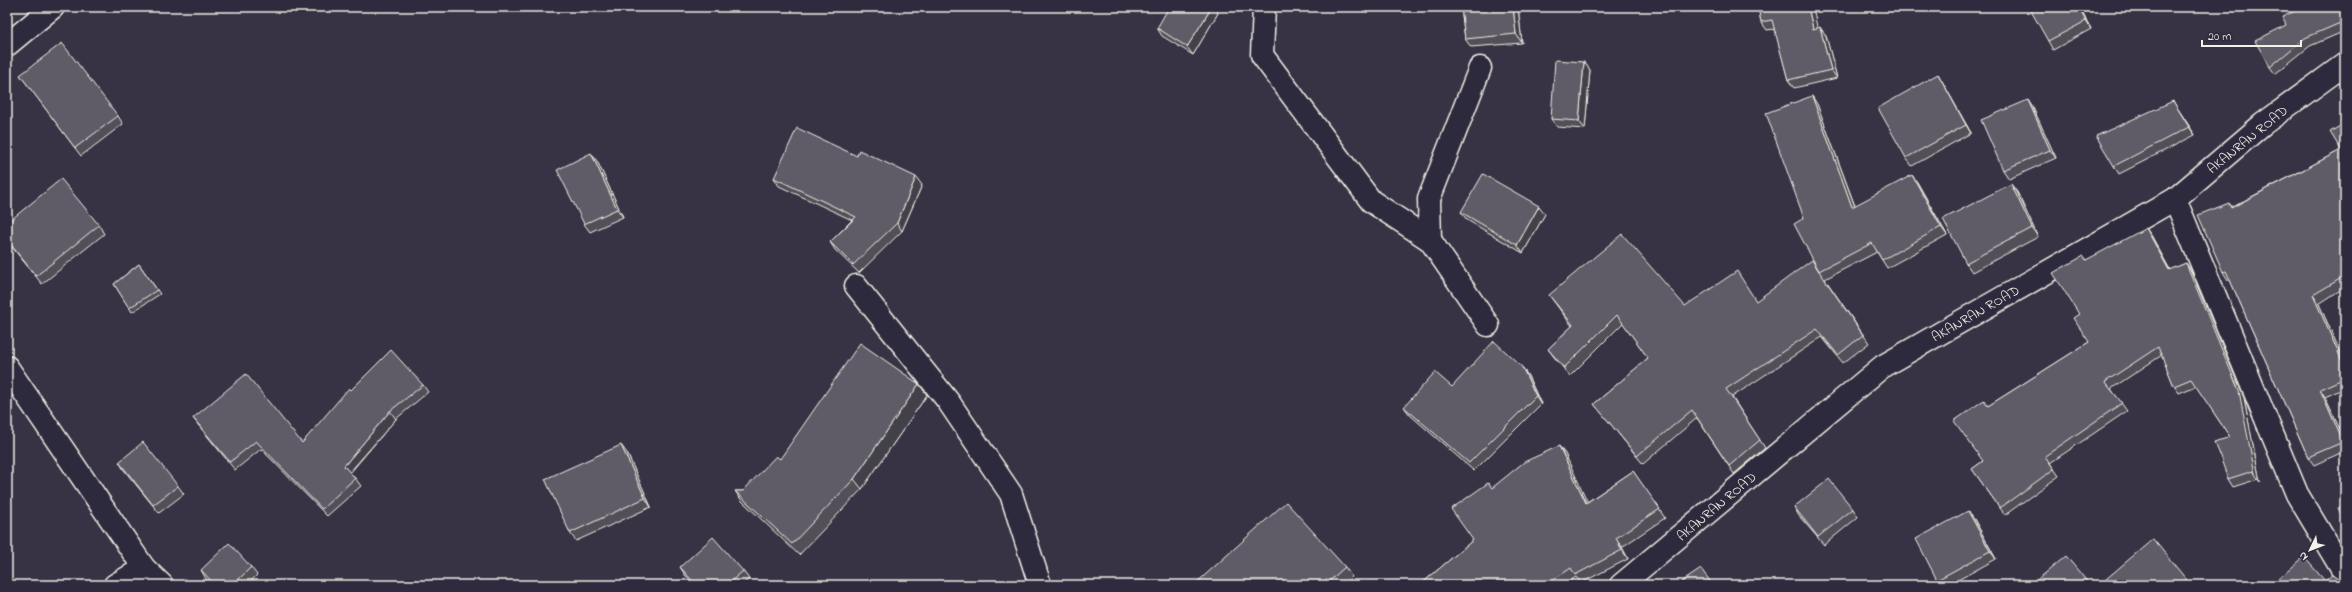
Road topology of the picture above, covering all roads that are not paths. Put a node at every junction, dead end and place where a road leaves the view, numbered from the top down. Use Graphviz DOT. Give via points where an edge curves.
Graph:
graph roads {
  1 [pos="53,7"];
  2 [pos="1264,7"];
  3 [pos="7,45"];
  4 [pos="2345,64"];
  5 [pos="1480,68"];
  6 [pos="2175,199"];
  7 [pos="1430,240"];
  8 [pos="856,286"];
  9 [pos="1488,325"];
  10 [pos="7,367"];
  11 [pos="144,568"];
  12 [pos="2345,574"];
  13 [pos="115,585"];
  14 [pos="162,585"];
  15 [pos="1040,585"];
  16 [pos="1621,585"];
  1 -- 3 [label="street"];
  2 -- 7 [label="street" via="1262,55 1371,201"];
  4 -- 6 [label="street, AKANRAN ROAD" via="2264,124"];
  5 -- 7 [label="street" via="1429,200"];
  6 -- 12 [label="street" via="2297,494"];
  6 -- 16 [label="street, AKANRAN ROAD" via="1883,366"];
  7 -- 9 [label="street"];
  8 -- 15 [label="street" via="948,401 1011,494"];
  10 -- 11 [label="street"];
  11 -- 13 [label="street"];
  11 -- 14 [label="street"];
}
